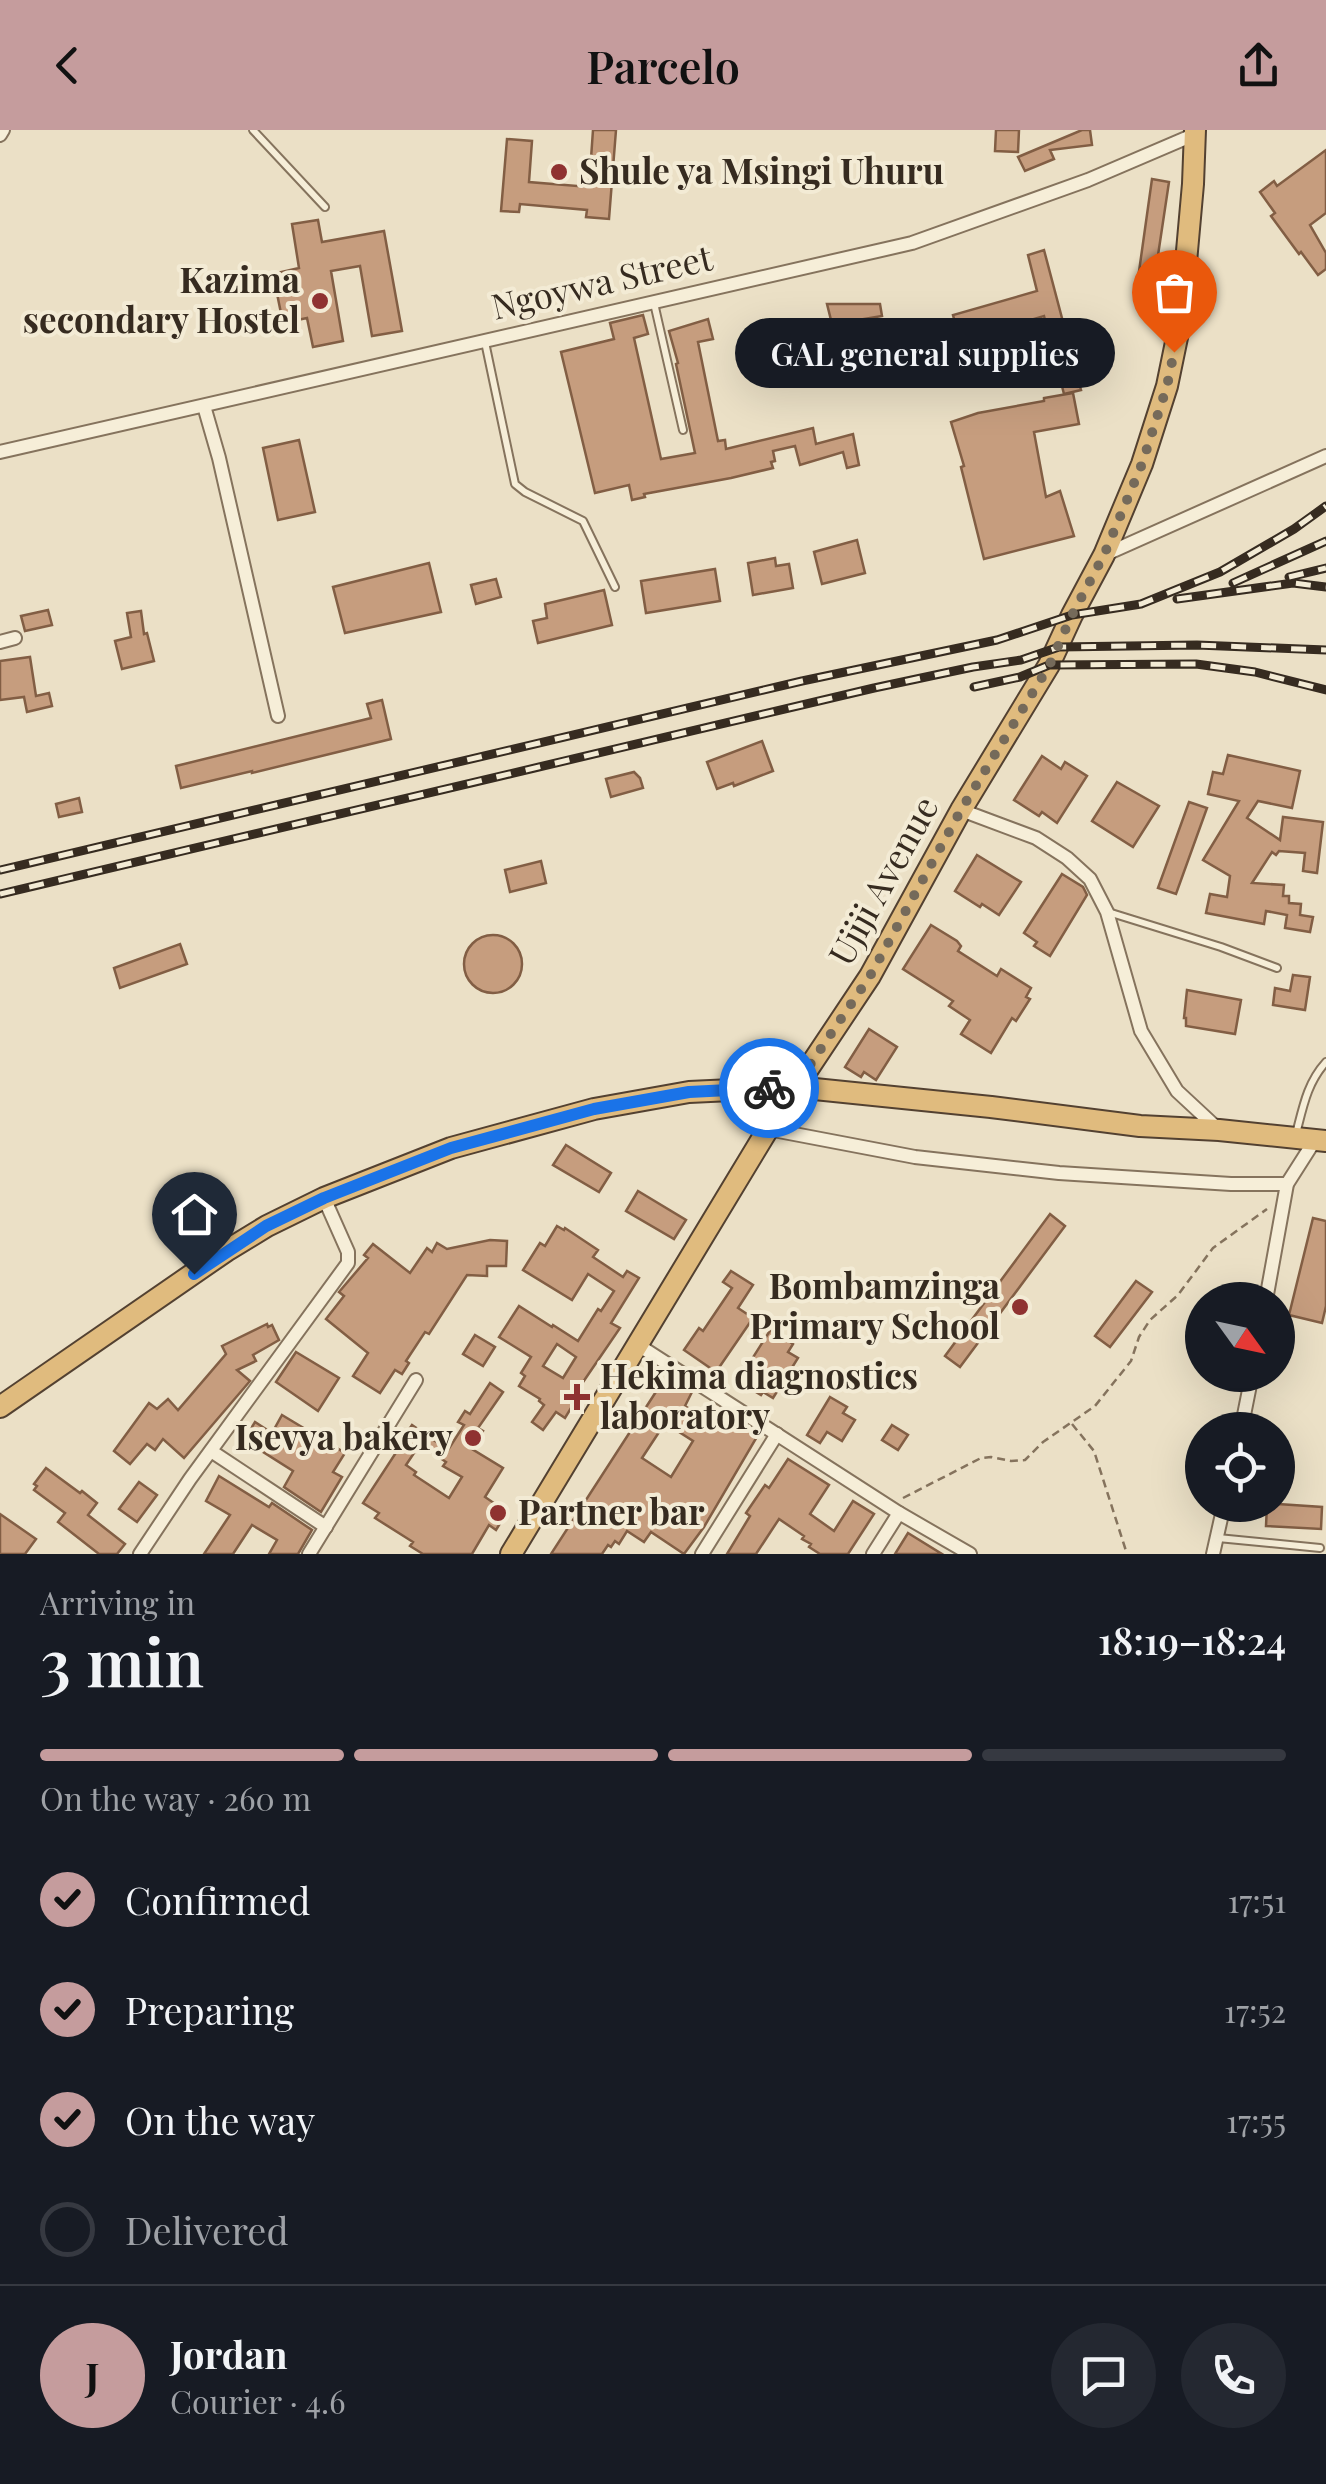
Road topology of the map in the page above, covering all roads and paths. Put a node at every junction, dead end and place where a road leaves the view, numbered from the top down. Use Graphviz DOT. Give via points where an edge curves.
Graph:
graph roads {
  1 [pos="252,130"];
  2 [pos="1198,132"];
  3 [pos="325,206"];
  4 [pos="654,302"];
  5 [pos="484,341"];
  6 [pos="204,406"];
  7 [pos="683,430"];
  8 [pos="0,452"];
  9 [pos="1326,456"];
  10 [pos="1104,555"];
  11 [pos="615,587"];
  12 [pos="14,638"];
  13 [pos="0,642"];
  14 [pos="278,716"];
  15 [pos="961,810"];
  16 [pos="1107,912"];
  17 [pos="1277,968"];
  18 [pos="1326,1062"];
  19 [pos="795,1087"];
  20 [pos="768,1130"];
  21 [pos="1219,1130"];
  22 [pos="1312,1140"];
  23 [pos="1286,1190"];
  24 [pos="324,1198"];
  25 [pos="1269,1282"];
  26 [pos="638,1346"];
  27 [pos="416,1380"];
  28 [pos="0,1407"];
  29 [pos="1071,1423"];
  30 [pos="777,1434"];
  31 [pos="211,1451"];
  32 [pos="894,1510"];
  33 [pos="1220,1522"];
  34 [pos="326,1527"];
  35 [pos="1216,1538"];
  36 [pos="1320,1548"];
  37 [pos="140,1554"];
  38 [pos="309,1554"];
  39 [pos="511,1554"];
  40 [pos="702,1554"];
  41 [pos="873,1554"];
  42 [pos="970,1554"];
  43 [pos="1126,1554"];
  44 [pos="1212,1554"];
  1 -- 3 [label="lane"];
  2 -- 4 [label="street, Ngoywa Street" via="912,243"];
  2 -- 10 [label="highway, Ujiji Avenue" via="1181,318 1167,386"];
  4 -- 5 [label="street, Ngoywa Street"];
  4 -- 7 [label="lane"];
  5 -- 6 [label="street, Ngoywa Street"];
  5 -- 11 [label="lane" via="513,479 583,521"];
  6 -- 8 [label="street, Ngoywa Street"];
  6 -- 14 [label="street"];
  9 -- 10 [label="street"];
  10 -- 15 [label="highway, Ujiji Avenue" via="1049,666"];
  12 -- 13 [label="street"];
  15 -- 16 [label="street" via="1036,838 1066,858 1090,879"];
  15 -- 19 [label="highway, Ujiji Avenue" via="870,976"];
  16 -- 17 [label="lane"];
  16 -- 21 [label="street" via="1141,1031 1177,1091"];
  18 -- 22 [label="lane" via="1305,1096"];
  19 -- 20 [label="highway, Ujiji Avenue"];
  19 -- 21 [label="highway"];
  19 -- 24 [label="highway" via="689,1092 594,1109 451,1148"];
  20 -- 23 [label="street" via="1058,1173"];
  20 -- 26 [label="highway, Ujiji Avenue"];
  21 -- 22 [label="highway"];
  22 -- 23 [label="street"];
  23 -- 25 [label="street"];
  23 -- 29 [label="path" via="1213,1248 1144,1327 1130,1361 1100,1401"];
  24 -- 28 [label="highway" via="226,1251"];
  24 -- 31 [label="street" via="348,1263"];
  26 -- 30 [label="street"];
  26 -- 39 [label="highway, Ujiji Avenue"];
  27 -- 34 [label="street"];
  29 -- 32 [label="path" via="1025,1460 981,1458"];
  29 -- 43 [label="path" via="1094,1451"];
  30 -- 32 [label="street"];
  30 -- 40 [label="street"];
  31 -- 34 [label="street"];
  31 -- 37 [label="street"];
  32 -- 41 [label="street"];
  32 -- 42 [label="street"];
  33 -- 35 [label="street"];
  34 -- 38 [label="street"];
  35 -- 36 [label="lane"];
  35 -- 44 [label="street"];
}
